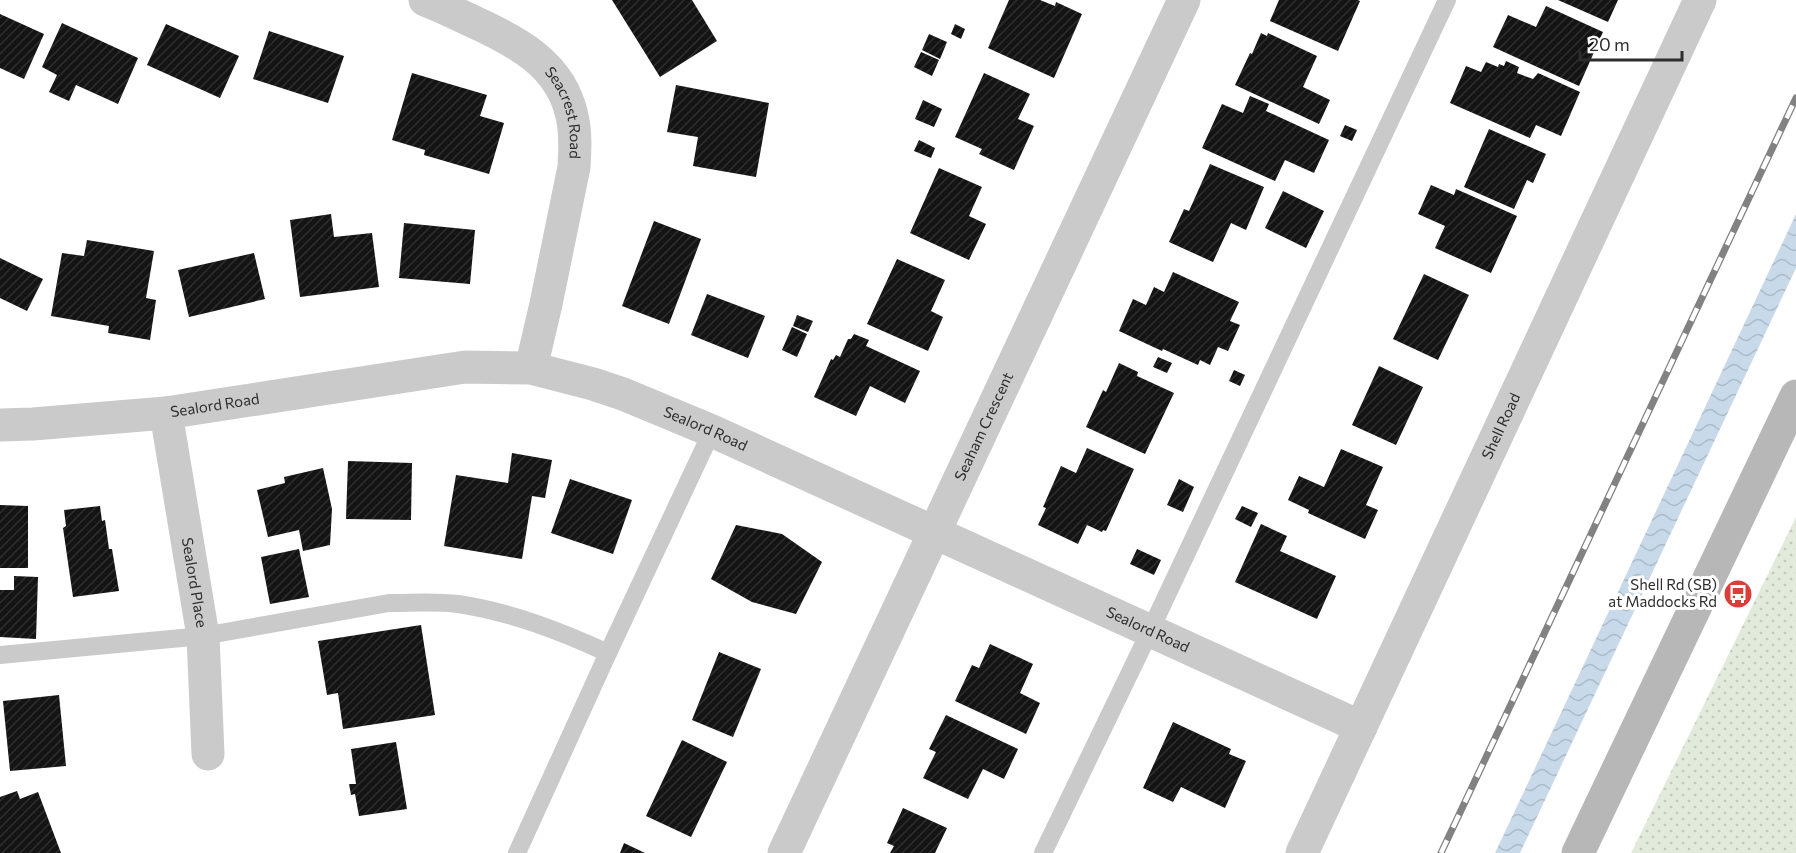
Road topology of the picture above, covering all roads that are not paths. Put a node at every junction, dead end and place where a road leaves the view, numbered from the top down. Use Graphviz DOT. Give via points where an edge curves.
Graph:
graph roads {
  1 [pos="425,0"];
  2 [pos="1184,0"];
  3 [pos="1447,0"];
  4 [pos="1700,0"];
  5 [pos="531,368"];
  6 [pos="1796,396"];
  7 [pos="166,413"];
  8 [pos="0,425"];
  9 [pos="712,431"];
  10 [pos="935,533"];
  11 [pos="1150,632"];
  12 [pos="203,636"];
  13 [pos="608,653"];
  14 [pos="0,655"];
  15 [pos="1361,727"];
  16 [pos="208,754"];
  17 [pos="517,853"];
  18 [pos="784,853"];
  19 [pos="1043,853"];
  20 [pos="1302,853"];
  21 [pos="1578,853"];
  1 -- 5 [label="street, Seacrest Road" via="527,49 563,91 572,116 574,167"];
  2 -- 10 [label="street, Seaham Crescent"];
  3 -- 11 [label="lane"];
  4 -- 15 [label="street, Shell Road"];
  5 -- 7 [label="street, Sealord Road" via="465,368"];
  5 -- 9 [label="street, Sealord Road" via="623,394"];
  6 -- 21 [label="street"];
  7 -- 8 [label="street, Sealord Road"];
  7 -- 12 [label="street, Sealord Place"];
  9 -- 10 [label="street, Sealord Road"];
  9 -- 13 [label="lane"];
  10 -- 11 [label="street, Sealord Road"];
  10 -- 18 [label="street, Seaham Crescent"];
  11 -- 15 [label="street, Sealord Road"];
  11 -- 19 [label="lane"];
  12 -- 13 [label="lane" via="389,603 457,604 525,619"];
  12 -- 14 [label="lane"];
  12 -- 16 [label="street, Sealord Place"];
  13 -- 17 [label="lane"];
  15 -- 20 [label="street, Shell Road"];
}
